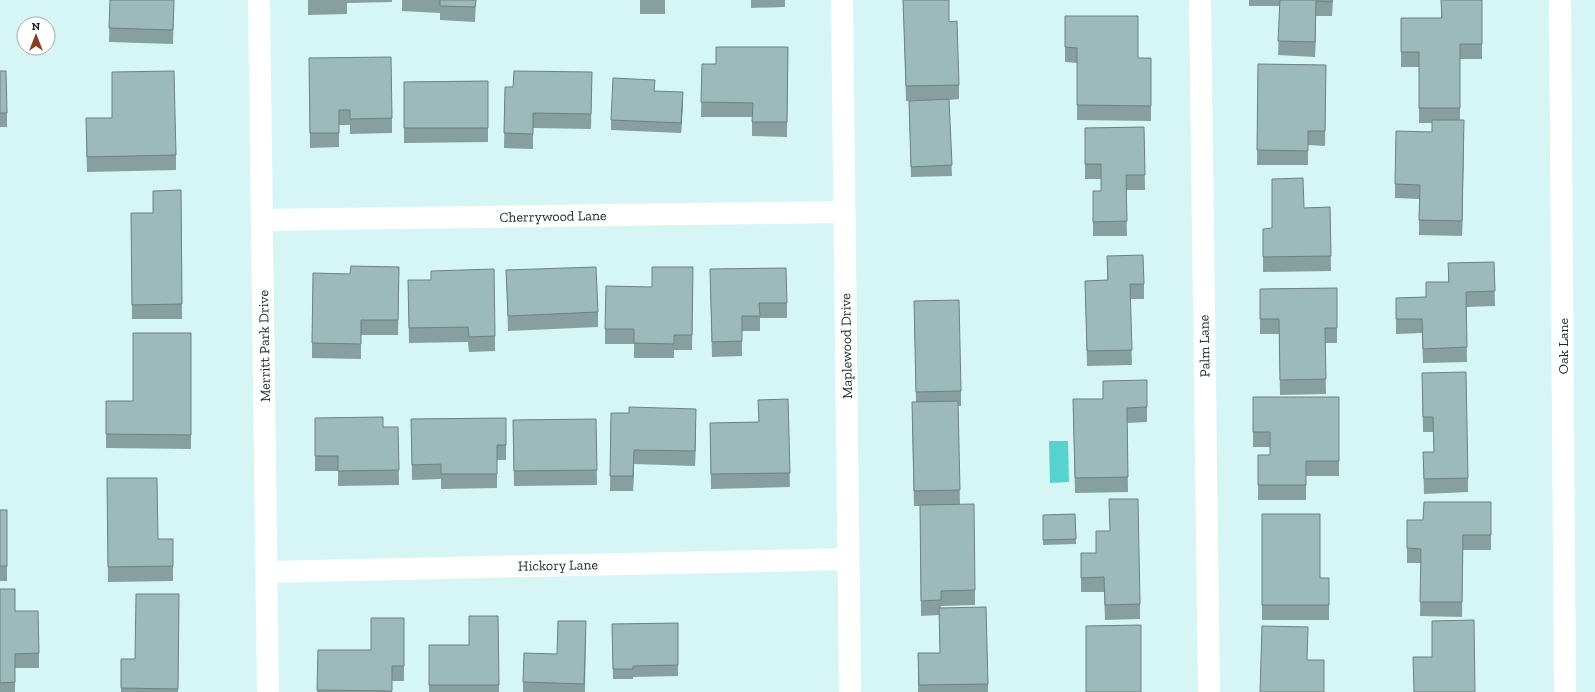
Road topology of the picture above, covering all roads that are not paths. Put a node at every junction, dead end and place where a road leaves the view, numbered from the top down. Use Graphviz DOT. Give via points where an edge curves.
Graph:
graph roads {
  1 [pos="259,0"];
  2 [pos="842,0"];
  3 [pos="1200,0"];
  4 [pos="1560,0"];
  5 [pos="844,212"];
  6 [pos="262,220"];
  7 [pos="848,559"];
  8 [pos="267,572"];
  9 [pos="268,692"];
  10 [pos="850,692"];
  11 [pos="1209,692"];
  12 [pos="1565,692"];
  1 -- 6 [label="street, Merritt Park Drive"];
  2 -- 5 [label="street, Maplewood Drive"];
  3 -- 11 [label="street, Palm Lane"];
  4 -- 12 [label="street, Oak Lane"];
  5 -- 6 [label="street, Cherrywood Lane"];
  5 -- 7 [label="street, Maplewood Drive"];
  6 -- 8 [label="street, Merritt Park Drive"];
  7 -- 8 [label="street, Hickory Lane"];
  7 -- 10 [label="street, Maplewood Drive"];
  8 -- 9 [label="street, Merritt Park Drive"];
}
